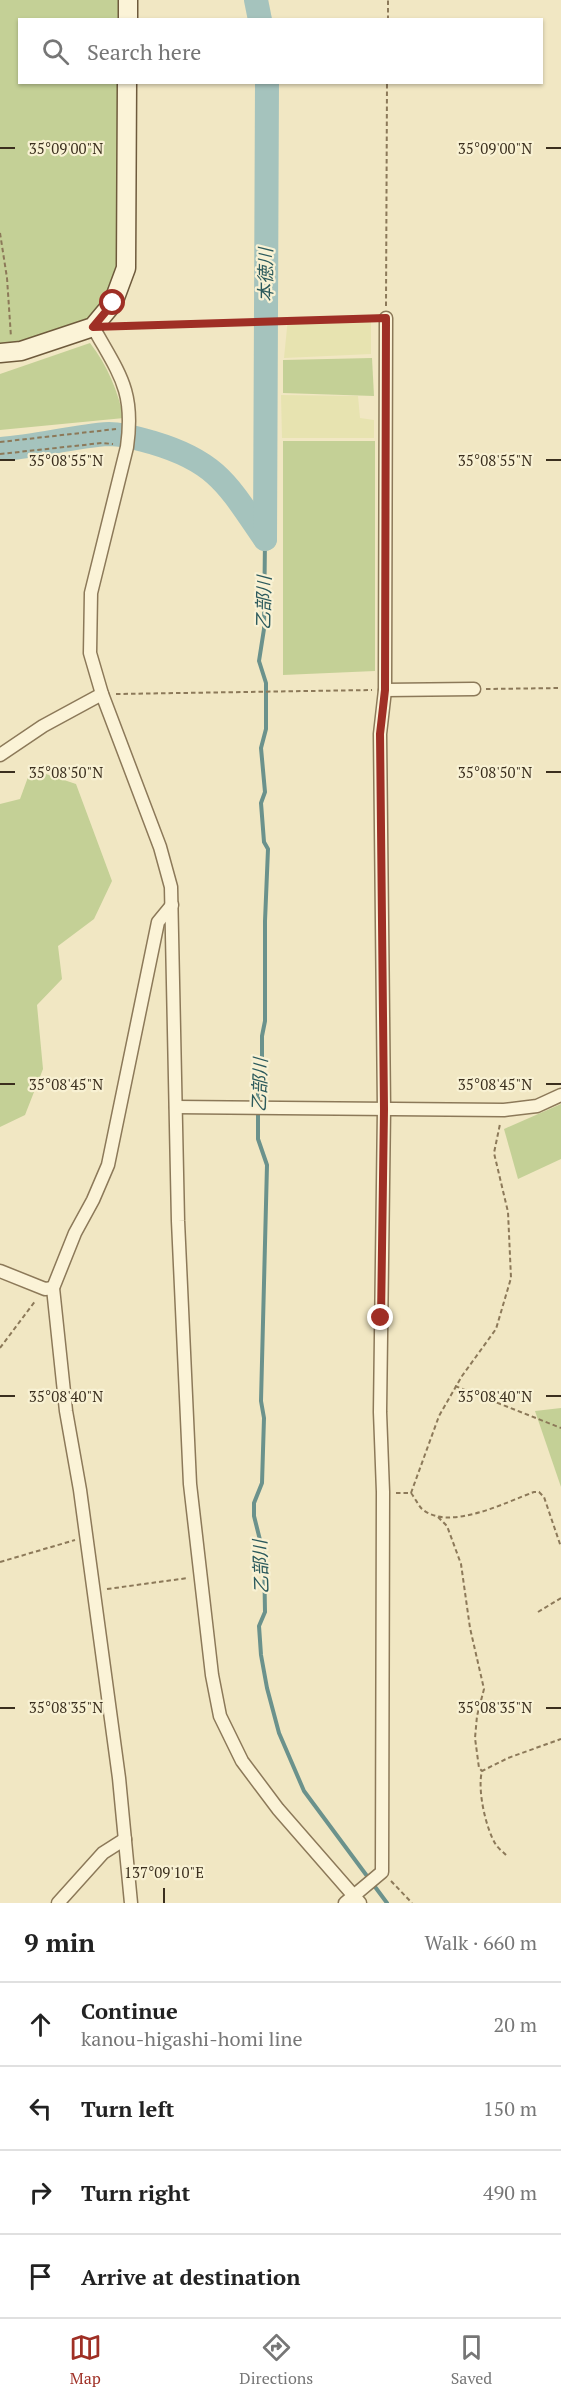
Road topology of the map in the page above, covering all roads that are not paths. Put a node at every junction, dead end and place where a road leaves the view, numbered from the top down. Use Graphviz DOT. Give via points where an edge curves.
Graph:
graph roads {
  1 [pos="128,0"];
  2 [pos="128,18"];
  3 [pos="127,84"];
  4 [pos="386,318"];
  5 [pos="93,327"];
  6 [pos="5,352"];
  7 [pos="474,689"];
  8 [pos="385,690"];
  9 [pos="102,694"];
  10 [pos="0,755"];
  11 [pos="172,905"];
  12 [pos="561,1095"];
  13 [pos="176,1107"];
  14 [pos="384,1109"];
  15 [pos="0,1271"];
  16 [pos="49,1288"];
  17 [pos="125,1839"];
  18 [pos="356,1897"];
  19 [pos="58,1903"];
  20 [pos="131,1903"];
  1 -- 2 [label="main road"];
  3 -- 5 [label="main road" via="126,268 113,303"];
  4 -- 8 [label="street"];
  5 -- 6 [label="main road" via="55,341"];
  5 -- 9 [label="street" via="127,392 129,428 91,593 90,653"];
  7 -- 8 [label="street"];
  8 -- 14 [label="street" via="380,734"];
  9 -- 10 [label="street"];
  9 -- 11 [label="street" via="160,848"];
  11 -- 13 [label="street"];
  11 -- 16 [label="street" via="158,922 108,1165"];
  12 -- 14 [label="street" via="537,1106 504,1110"];
  13 -- 14 [label="street"];
  13 -- 18 [label="street" via="190,1484 220,1716 242,1761 278,1809"];
  14 -- 18 [label="street" via="380,1400 382,1872"];
  15 -- 16 [label="street"];
  16 -- 17 [label="street"];
  17 -- 19 [label="street" via="103,1853"];
  17 -- 20 [label="street"];
}
